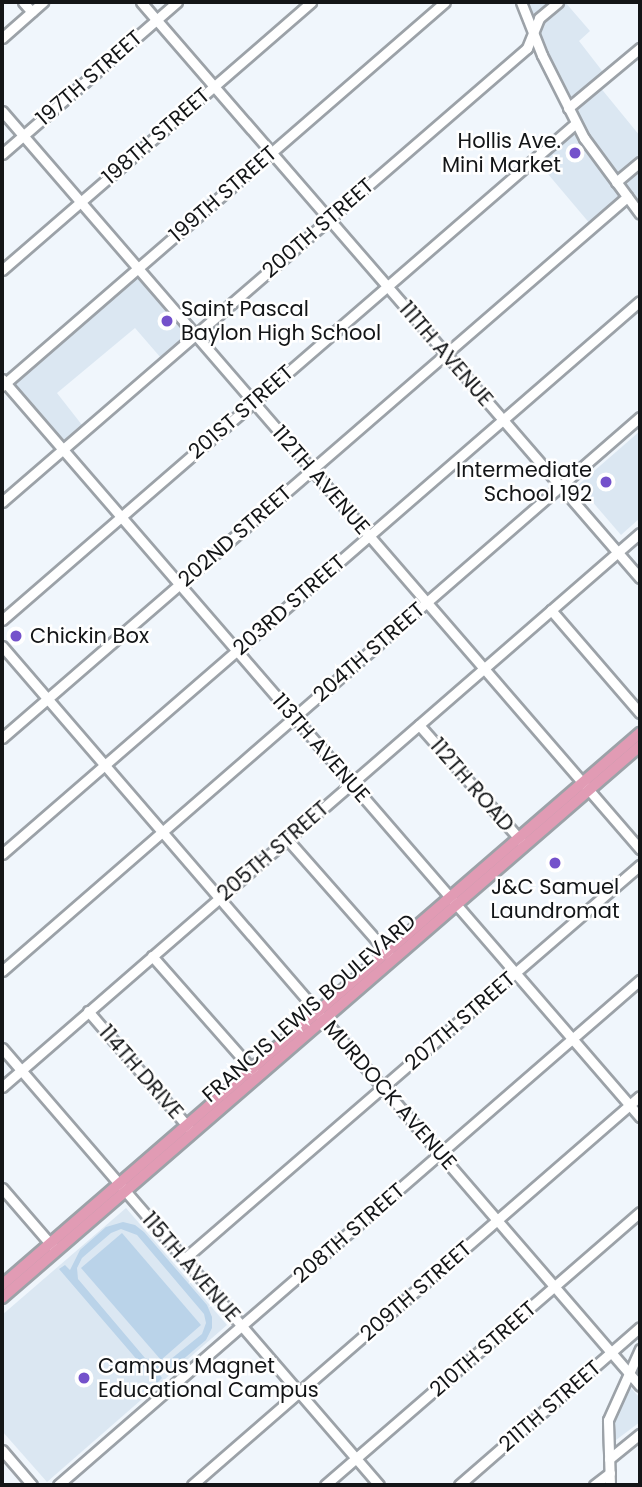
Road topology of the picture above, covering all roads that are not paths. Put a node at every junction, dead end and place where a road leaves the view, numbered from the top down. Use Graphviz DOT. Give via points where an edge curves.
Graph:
graph roads {
  1 [pos="23,2"];
  2 [pos="43,2"];
  3 [pos="141,2"];
  4 [pos="177,2"];
  5 [pos="311,2"];
  6 [pos="445,2"];
  7 [pos="521,2"];
  8 [pos="558,2"];
  9 [pos="32,12"];
  10 [pos="157,20"];
  11 [pos="533,33"];
  12 [pos="2,38"];
  13 [pos="640,48"];
  14 [pos="214,86"];
  15 [pos="568,108"];
  16 [pos="2,111"];
  17 [pos="576,123"];
  18 [pos="23,135"];
  19 [pos="271,152"];
  20 [pos="2,154"];
  21 [pos="640,162"];
  22 [pos="616,182"];
  23 [pos="627,197"];
  24 [pos="80,202"];
  25 [pos="640,214"];
  26 [pos="329,218"];
  27 [pos="138,268"];
  28 [pos="2,270"];
  29 [pos="387,286"];
  30 [pos="640,302"];
  31 [pos="195,334"];
  32 [pos="446,353"];
  33 [pos="3,382"];
  34 [pos="253,402"];
  35 [pos="640,417"];
  36 [pos="503,420"];
  37 [pos="62,449"];
  38 [pos="312,469"];
  39 [pos="560,486"];
  40 [pos="2,502"];
  41 [pos="121,517"];
  42 [pos="640,533"];
  43 [pos="369,536"];
  44 [pos="618,552"];
  45 [pos="640,578"];
  46 [pos="180,584"];
  47 [pos="427,602"];
  48 [pos="551,610"];
  49 [pos="2,620"];
  50 [pos="2,646"];
  51 [pos="237,650"];
  52 [pos="484,668"];
  53 [pos="47,699"];
  54 [pos="640,713"];
  55 [pos="294,717"];
  56 [pos="419,725"];
  57 [pos="640,733"];
  58 [pos="2,738"];
  59 [pos="640,746"];
  60 [pos="104,765"];
  61 [pos="352,783"];
  62 [pos="586,786"];
  63 [pos="162,831"];
  64 [pos="287,839"];
  65 [pos="522,842"];
  66 [pos="640,849"];
  67 [pos="2,854"];
  68 [pos="640,865"];
  69 [pos="219,898"];
  70 [pos="455,900"];
  71 [pos="152,956"];
  72 [pos="390,957"];
  73 [pos="2,971"];
  74 [pos="516,972"];
  75 [pos="640,980"];
  76 [pos="88,1011"];
  77 [pos="322,1016"];
  78 [pos="573,1038"];
  79 [pos="2,1048"];
  80 [pos="21,1070"];
  81 [pos="255,1073"];
  82 [pos="2,1087"];
  83 [pos="383,1087"];
  84 [pos="640,1096"];
  85 [pos="630,1105"];
  86 [pos="640,1116"];
  87 [pos="190,1129"];
  88 [pos="441,1154"];
  89 [pos="122,1187"];
  90 [pos="2,1188"];
  91 [pos="640,1212"];
  92 [pos="498,1220"];
  93 [pos="53,1247"];
  94 [pos="184,1259"];
  95 [pos="2,1285"];
  96 [pos="555,1286"];
  97 [pos="2,1298"];
  98 [pos="242,1325"];
  99 [pos="640,1327"];
  100 [pos="640,1349"];
  101 [pos="612,1353"];
  102 [pos="629,1373"];
  103 [pos="640,1386"];
  104 [pos="299,1392"];
  105 [pos="640,1434"];
  106 [pos="2,1450"];
  107 [pos="356,1458"];
  108 [pos="609,1459"];
  109 [pos="610,1473"];
  110 [pos="32,1485"];
  111 [pos="58,1485"];
  112 [pos="192,1485"];
  113 [pos="325,1485"];
  114 [pos="379,1485"];
  115 [pos="459,1485"];
  116 [pos="594,1485"];
  117 [pos="610,1485"];
  1 -- 9 [label="street"];
  2 -- 9 [label="street"];
  3 -- 10 [label="street, 111TH AVENUE"];
  4 -- 10 [label="street, 197TH STREET"];
  5 -- 14 [label="street, 198TH STREET"];
  6 -- 19 [label="street, 199TH STREET"];
  7 -- 11 [label="street"];
  8 -- 11 [label="street, 200TH STREET" via="539,18"];
  9 -- 12 [label="street"];
  10 -- 14 [label="street, 111TH AVENUE"];
  10 -- 18 [label="street, 197TH STREET"];
  11 -- 15 [label="street"];
  11 -- 26 [label="street, 200TH STREET" via="527,48"];
  13 -- 15 [label="street"];
  14 -- 19 [label="street, 111TH AVENUE"];
  14 -- 24 [label="street, 198TH STREET"];
  15 -- 17 [label="street"];
  16 -- 18 [label="street, 112TH AVENUE"];
  17 -- 22 [label="street"];
  17 -- 29 [label="street, 201ST STREET"];
  18 -- 20 [label="street, 197TH STREET"];
  18 -- 24 [label="street, 112TH AVENUE"];
  19 -- 26 [label="street, 111TH AVENUE"];
  19 -- 27 [label="street, 199TH STREET"];
  21 -- 22 [label="street"];
  22 -- 23 [label="street"];
  23 -- 25 [label="street"];
  23 -- 32 [label="street, 202ND STREET"];
  24 -- 27 [label="street, 112TH AVENUE"];
  24 -- 28 [label="street, 198TH STREET"];
  26 -- 29 [label="street, 111TH AVENUE"];
  26 -- 31 [label="street, 200TH STREET"];
  27 -- 31 [label="street, 112TH AVENUE"];
  27 -- 33 [label="street, 199TH STREET"];
  29 -- 32 [label="street, 111TH AVENUE"];
  29 -- 34 [label="street, 201ST STREET"];
  30 -- 36 [label="street, 203RD STREET"];
  31 -- 34 [label="street, 112TH AVENUE"];
  31 -- 37 [label="street, 200TH STREET"];
  32 -- 36 [label="street, 111TH AVENUE"];
  32 -- 38 [label="street, 202ND STREET"];
  33 -- 37 [label="street, 113TH AVENUE"];
  34 -- 38 [label="street, 112TH AVENUE"];
  34 -- 41 [label="street, 201ST STREET"];
  35 -- 39 [label="street, 204TH STREET"];
  36 -- 39 [label="street, 111TH AVENUE"];
  36 -- 43 [label="street, 203RD STREET"];
  37 -- 40 [label="street, 200TH STREET"];
  37 -- 41 [label="street, 113TH AVENUE"];
  38 -- 43 [label="street, 112TH AVENUE"];
  38 -- 46 [label="street, 202ND STREET"];
  39 -- 44 [label="street, 111TH AVENUE"];
  39 -- 47 [label="street, 204TH STREET"];
  41 -- 46 [label="street, 113TH AVENUE"];
  41 -- 49 [label="street, 201ST STREET"];
  42 -- 44 [label="street, 205TH STREET"];
  43 -- 47 [label="street, 112TH AVENUE"];
  43 -- 51 [label="street, 203RD STREET"];
  44 -- 45 [label="street, 111TH AVENUE"];
  44 -- 48 [label="street, 205TH STREET"];
  46 -- 51 [label="street, 113TH AVENUE"];
  46 -- 53 [label="street, 202ND STREET"];
  47 -- 52 [label="street, 112TH AVENUE"];
  47 -- 55 [label="street, 204TH STREET"];
  48 -- 52 [label="street, 205TH STREET"];
  48 -- 54 [label="street"];
  50 -- 53 [label="street, MURDOCK AVENUE"];
  51 -- 55 [label="street, 113TH AVENUE"];
  51 -- 60 [label="street, 203RD STREET"];
  52 -- 56 [label="street, 205TH STREET"];
  52 -- 62 [label="street, 112TH AVENUE"];
  53 -- 58 [label="street, 202ND STREET"];
  53 -- 60 [label="street, MURDOCK AVENUE"];
  55 -- 61 [label="street, 113TH AVENUE"];
  55 -- 63 [label="street, 204TH STREET"];
  56 -- 61 [label="street, 205TH STREET"];
  56 -- 65 [label="street, 112TH ROAD"];
  57 -- 62 [label="main road, FRANCIS LEWIS BOULEVARD"];
  59 -- 62 [label="main road, FRANCIS LEWIS BOULEVARD"];
  60 -- 63 [label="street, MURDOCK AVENUE"];
  60 -- 67 [label="street, 203RD STREET"];
  61 -- 64 [label="street, 205TH STREET"];
  61 -- 70 [label="street, 113TH AVENUE"];
  62 -- 65 [label="main road, FRANCIS LEWIS BOULEVARD"];
  62 -- 66 [label="street, 112TH AVENUE"];
  63 -- 69 [label="street, MURDOCK AVENUE"];
  63 -- 73 [label="street, 204TH STREET"];
  64 -- 69 [label="street, 205TH STREET"];
  64 -- 72 [label="street"];
  65 -- 70 [label="main road, FRANCIS LEWIS BOULEVARD"];
  68 -- 74 [label="street, 207TH STREET"];
  69 -- 71 [label="street, 205TH STREET"];
  69 -- 77 [label="street, MURDOCK AVENUE"];
  70 -- 72 [label="main road, FRANCIS LEWIS BOULEVARD"];
  70 -- 74 [label="street, 113TH AVENUE"];
  71 -- 76 [label="street, 205TH STREET"];
  71 -- 81 [label="street"];
  72 -- 77 [label="main road, FRANCIS LEWIS BOULEVARD"];
  74 -- 78 [label="street, 113TH AVENUE"];
  74 -- 83 [label="street, 207TH STREET"];
  75 -- 78 [label="street, 208TH STREET"];
  76 -- 80 [label="street, 205TH STREET"];
  76 -- 87 [label="street, 114TH DRIVE"];
  77 -- 81 [label="main road, FRANCIS LEWIS BOULEVARD"];
  77 -- 83 [label="street, MURDOCK AVENUE"];
  78 -- 85 [label="street, 113TH AVENUE"];
  78 -- 88 [label="street, 208TH STREET"];
  79 -- 80 [label="street, 115TH AVENUE"];
  80 -- 82 [label="street, 205TH STREET"];
  80 -- 89 [label="street, 115TH AVENUE"];
  81 -- 87 [label="main road, FRANCIS LEWIS BOULEVARD"];
  83 -- 88 [label="street, MURDOCK AVENUE"];
  83 -- 94 [label="street, 207TH STREET"];
  84 -- 85 [label="street, 209TH STREET"];
  85 -- 86 [label="street, 113TH AVENUE"];
  85 -- 92 [label="street, 209TH STREET"];
  87 -- 89 [label="main road, FRANCIS LEWIS BOULEVARD"];
  88 -- 92 [label="street, MURDOCK AVENUE"];
  88 -- 98 [label="street, 208TH STREET"];
  89 -- 93 [label="main road, FRANCIS LEWIS BOULEVARD"];
  89 -- 94 [label="street, 115TH AVENUE"];
  90 -- 93 [label="street"];
  91 -- 96 [label="street, 210TH STREET"];
  92 -- 96 [label="street, MURDOCK AVENUE"];
  92 -- 104 [label="street, 209TH STREET"];
  93 -- 95 [label="main road, FRANCIS LEWIS BOULEVARD"];
  93 -- 97 [label="main road, FRANCIS LEWIS BOULEVARD"];
  94 -- 98 [label="street, 115TH AVENUE"];
  96 -- 101 [label="street, MURDOCK AVENUE"];
  96 -- 107 [label="street, 210TH STREET"];
  98 -- 104 [label="street, 115TH AVENUE"];
  98 -- 111 [label="street, 208TH STREET"];
  99 -- 101 [label="street, 211TH STREET"];
  100 -- 102 [label="street"];
  101 -- 102 [label="street, MURDOCK AVENUE"];
  101 -- 115 [label="street, 211TH STREET"];
  102 -- 103 [label="street, MURDOCK AVENUE"];
  102 -- 108 [label="street" via="608,1420"];
  104 -- 107 [label="street, 115TH AVENUE"];
  104 -- 112 [label="street, 209TH STREET"];
  105 -- 108 [label="street"];
  106 -- 110 [label="street"];
  107 -- 113 [label="street, 210TH STREET"];
  107 -- 114 [label="street, 115TH AVENUE"];
  108 -- 109 [label="street"];
  109 -- 116 [label="street"];
  109 -- 117 [label="street"];
}
